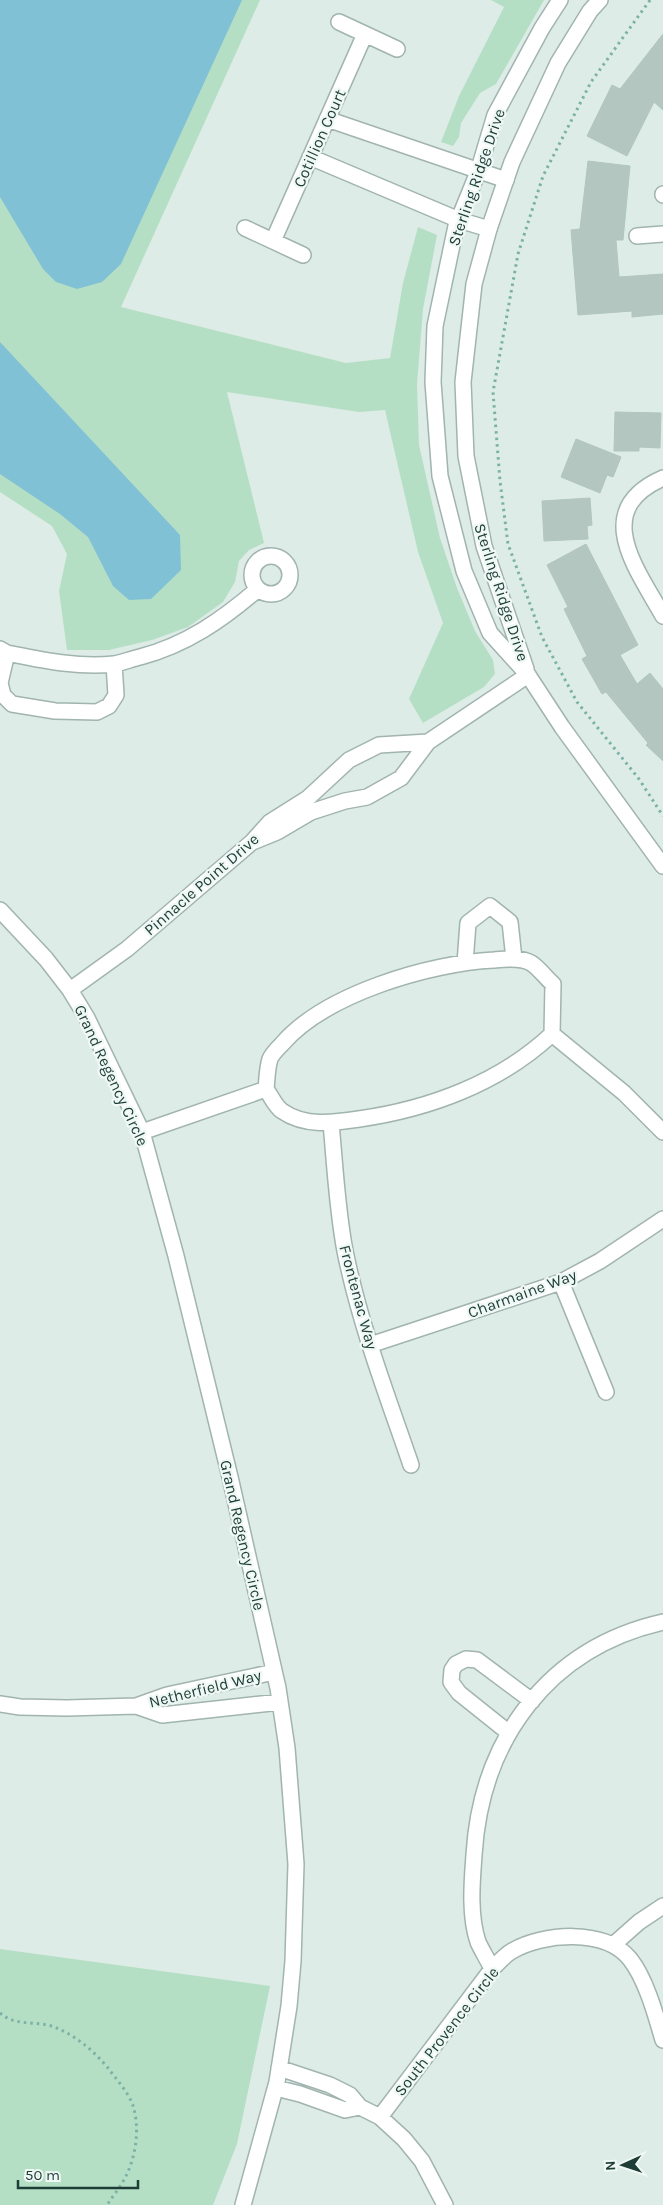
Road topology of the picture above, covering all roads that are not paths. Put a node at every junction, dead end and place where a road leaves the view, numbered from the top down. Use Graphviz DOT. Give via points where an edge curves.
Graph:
graph roads {
  1 [pos="560,0"];
  2 [pos="600,0"];
  3 [pos="339,22"];
  4 [pos="365,34"];
  5 [pos="397,49"];
  6 [pos="327,120"];
  7 [pos="310,157"];
  8 [pos="478,172"];
  9 [pos="506,180"];
  10 [pos="459,220"];
  11 [pos="245,228"];
  12 [pos="488,229"];
  13 [pos="663,234"];
  14 [pos="637,236"];
  15 [pos="273,241"];
  16 [pos="303,255"];
  17 [pos="663,478"];
  18 [pos="258,589"];
  19 [pos="663,616"];
  20 [pos="4,651"];
  21 [pos="114,664"];
  22 [pos="528,675"];
  23 [pos="428,742"];
  24 [pos="331,778"];
  25 [pos="346,801"];
  26 [pos="252,842"];
  27 [pos="663,866"];
  28 [pos="0,910"];
  29 [pos="514,959"];
  30 [pos="465,962"];
  31 [pos="70,990"];
  32 [pos="552,1034"];
  33 [pos="266,1089"];
  34 [pos="331,1123"];
  35 [pos="142,1132"];
  36 [pos="663,1132"];
  37 [pos="663,1219"];
  38 [pos="561,1282"];
  39 [pos="370,1345"];
  40 [pos="606,1392"];
  41 [pos="411,1465"];
  42 [pos="663,1622"];
  43 [pos="274,1672"];
  44 [pos="532,1701"];
  45 [pos="280,1702"];
  46 [pos="0,1704"];
  47 [pos="136,1706"];
  48 [pos="509,1733"];
  49 [pos="663,1906"];
  50 [pos="613,1945"];
  51 [pos="492,1969"];
  52 [pos="663,2040"];
  53 [pos="279,2068"];
  54 [pos="276,2088"];
  55 [pos="360,2107"];
  56 [pos="380,2117"];
  57 [pos="243,2205"];
  58 [pos="445,2205"];
  1 -- 8 [label="street, Sterling Ridge Drive" via="495,115"];
  2 -- 9 [label="street, Sterling Ridge Drive" via="558,63"];
  3 -- 4 [label="street"];
  4 -- 5 [label="street"];
  4 -- 6 [label="street, Cotillion Court"];
  6 -- 7 [label="street, Cotillion Court"];
  6 -- 8 [label="street"];
  7 -- 10 [label="street"];
  7 -- 15 [label="street, Cotillion Court"];
  8 -- 9 [label="street"];
  8 -- 10 [label="street, Sterling Ridge Drive"];
  9 -- 12 [label="street, Sterling Ridge Drive"];
  10 -- 12 [label="street"];
  10 -- 22 [label="street, Sterling Ridge Drive" via="435,326 433,382 440,476 464,571 490,633"];
  11 -- 15 [label="street"];
  12 -- 22 [label="street, Sterling Ridge Drive" via="474,284 463,382 466,456 484,546"];
  13 -- 14 [label="street"];
  15 -- 16 [label="street"];
  17 -- 19 [label="street" via="642,489 631,503 623,533 627,551"];
  18 -- 21 [label="street" via="233,612 200,634 158,652"];
  20 -- 21 [label="street" via="58,663"];
  20 -- 21 [label="street" via="0,683 3,695 12,704 56,711 97,712 109,706 116,696"];
  22 -- 23 [label="street"];
  22 -- 27 [label="street, Sterling Ridge Drive"];
  23 -- 24 [label="street, Pinnacle Point Drive" via="379,745 350,760"];
  23 -- 25 [label="street" via="401,778 367,797"];
  24 -- 25 [label="street"];
  24 -- 26 [label="street, Pinnacle Point Drive" via="308,798 270,822"];
  25 -- 26 [label="street" via="311,812"];
  26 -- 31 [label="street, Pinnacle Point Drive" via="127,949"];
  28 -- 31 [label="street, Grand Regency Circle"];
  29 -- 30 [label="street"];
  29 -- 30 [label="street" via="510,922 490,906 468,922"];
  29 -- 32 [label="street" via="531,963 553,984"];
  30 -- 33 [label="street" via="423,970 367,990 312,1019 289,1036 270,1058"];
  31 -- 35 [label="street, Grand Regency Circle"];
  32 -- 34 [label="street" via="538,1047 494,1075 441,1100 396,1114"];
  32 -- 36 [label="street" via="624,1093"];
  33 -- 34 [label="street" via="281,1110 304,1121"];
  33 -- 35 [label="street"];
  34 -- 39 [label="street, Frontenac Way" via="345,1251"];
  35 -- 43 [label="street, Grand Regency Circle" via="181,1275"];
  37 -- 38 [label="street, Charmaine Way" via="600,1261"];
  38 -- 39 [label="street, Charmaine Way"];
  38 -- 40 [label="street"];
  39 -- 41 [label="street, Frontenac Way"];
  42 -- 44 [label="street" via="603,1642 565,1669"];
  43 -- 45 [label="street, Grand Regency Circle"];
  43 -- 47 [label="street, Netherfield Way" via="167,1694"];
  44 -- 48 [label="street"];
  44 -- 48 [label="street" via="477,1660 466,1659 456,1664 451,1676 454,1688"];
  45 -- 47 [label="street, Netherfield Way" via="162,1715"];
  45 -- 53 [label="street, Grand Regency Circle" via="288,1757 296,1874 294,1961"];
  46 -- 47 [label="street, Netherfield Way" via="68,1708"];
  48 -- 51 [label="street" via="488,1778 475,1838 475,1924 478,1942"];
  49 -- 50 [label="street"];
  50 -- 51 [label="street, South Provence Circle" via="593,1938 551,1937 512,1951"];
  50 -- 52 [label="street, South Provence Circle" via="630,1958 640,1976"];
  51 -- 56 [label="street, South Provence Circle"];
  53 -- 54 [label="street, Grand Regency Circle"];
  53 -- 55 [label="street" via="330,2085 350,2095"];
  54 -- 55 [label="street" via="345,2110"];
  54 -- 57 [label="street, Grand Regency Circle"];
  55 -- 56 [label="street"];
  56 -- 58 [label="street" via="422,2161"];
}
